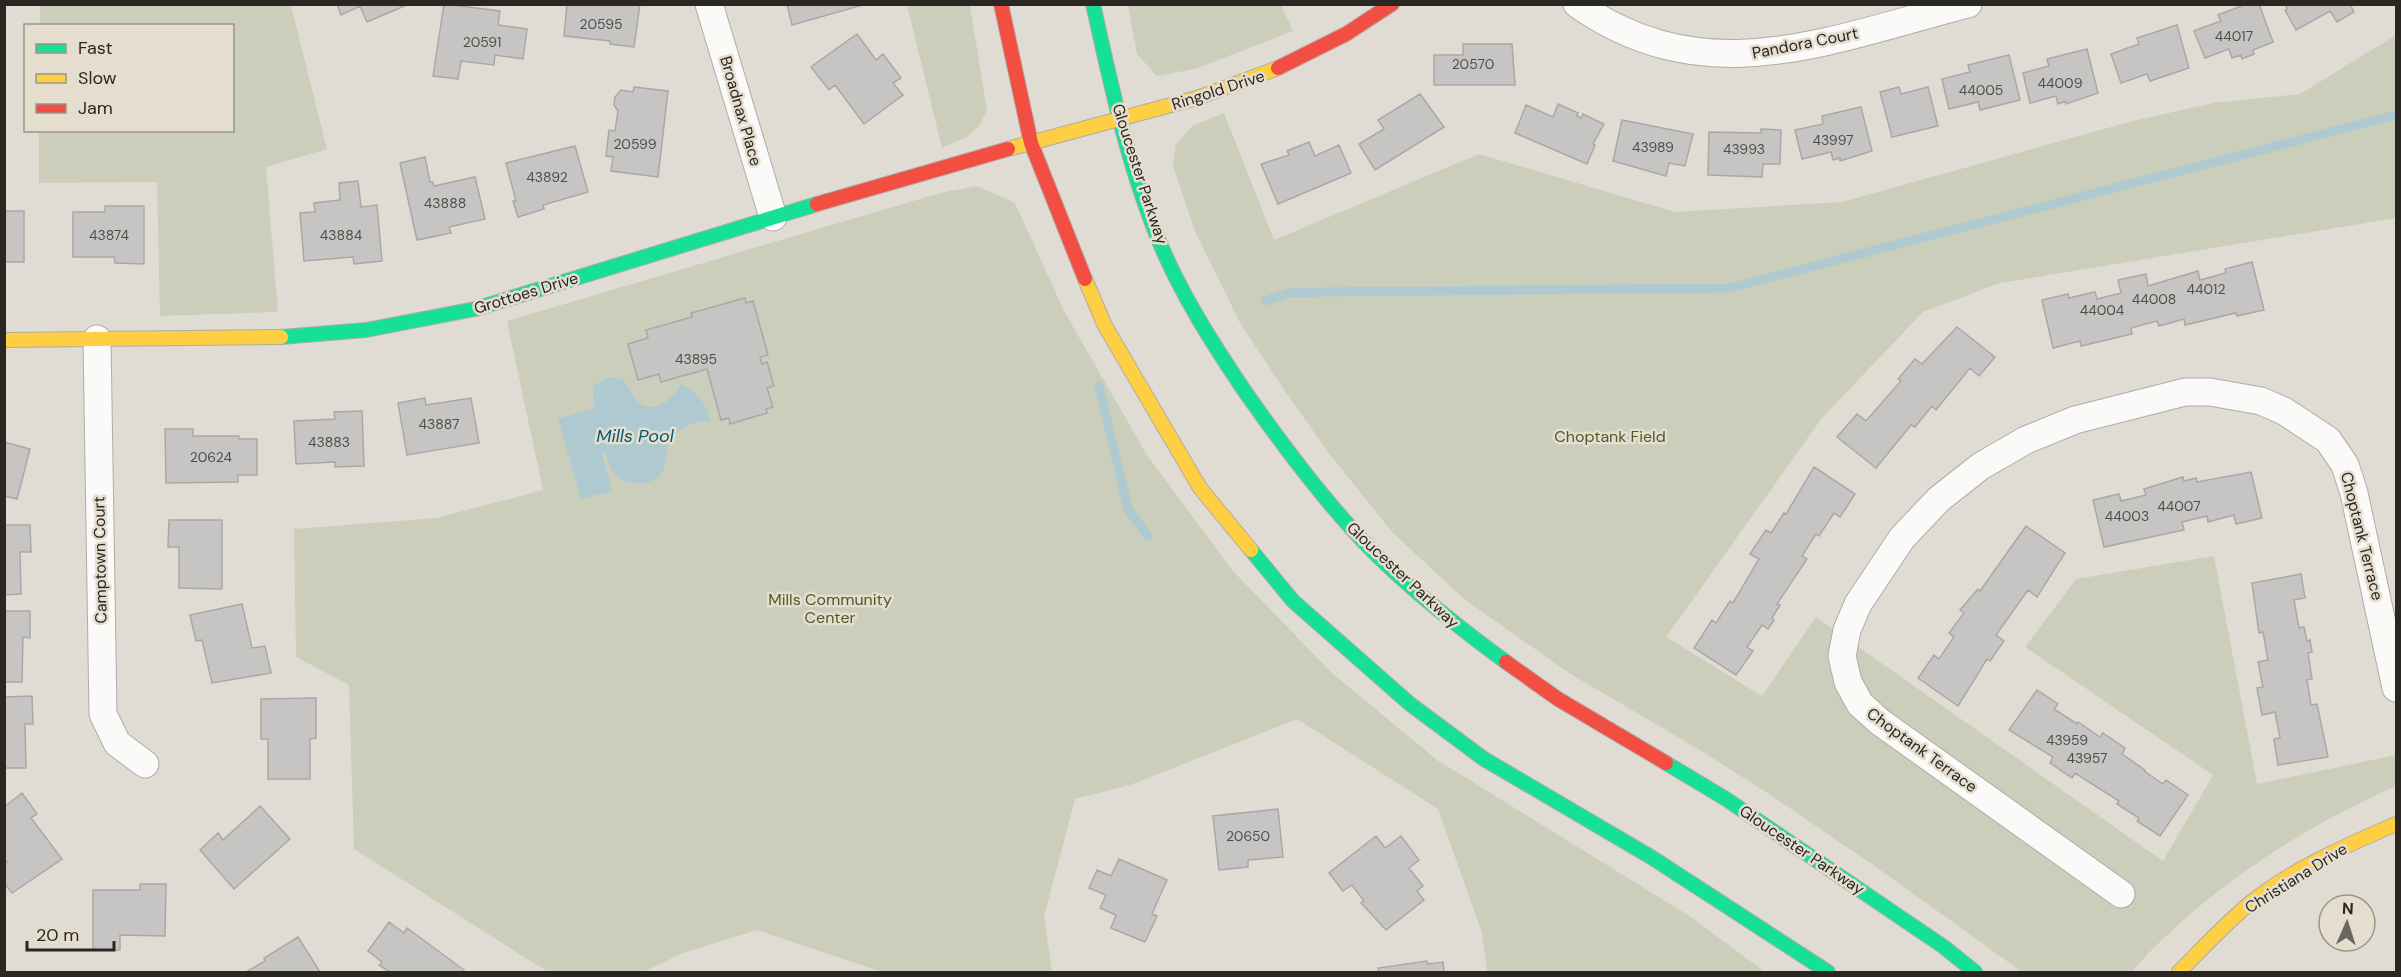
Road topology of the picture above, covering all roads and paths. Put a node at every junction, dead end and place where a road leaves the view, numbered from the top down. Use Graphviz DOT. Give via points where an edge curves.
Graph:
graph roads {
  1 [pos="709,4"];
  2 [pos="1002,4"];
  3 [pos="1093,4"];
  4 [pos="1392,4"];
  5 [pos="1577,4"];
  6 [pos="1968,4"];
  7 [pos="1119,120"];
  8 [pos="1031,143"];
  9 [pos="773,218"];
  10 [pos="97,339"];
  11 [pos="4,340"];
  12 [pos="2397,688"];
  13 [pos="145,764"];
  14 [pos="2397,824"];
  15 [pos="2121,894"];
  16 [pos="1828,972"];
  17 [pos="1975,972"];
  18 [pos="2180,972"];
  1 -- 9 [label="street, Broadnax Place"];
  2 -- 8 [label="main road"];
  3 -- 7 [label="main road, Gloucester Parkway"];
  4 -- 7 [label="main road, Ringold Drive" via="1363,26 1254,81"];
  5 -- 6 [label="street, Pandora Court" via="1639,39 1718,55 1761,54 1815,44"];
  7 -- 8 [label="main road, Ringold Drive"];
  7 -- 17 [label="main road, Gloucester Parkway" via="1155,232 1196,312 1286,450 1353,531 1449,621 1558,699 1726,799"];
  8 -- 9 [label="main road, Grottoes Drive"];
  8 -- 16 [label="main road" via="1105,326 1200,488 1293,601 1410,704 1485,759 1651,857"];
  9 -- 10 [label="main road, Grottoes Drive" via="491,304 419,322 354,332 233,339"];
  10 -- 11 [label="main road, Grottoes Drive"];
  10 -- 13 [label="street, Camptown Court" via="103,714 117,743"];
  12 -- 15 [label="street, Choptank Terrace" via="2345,465 2328,440 2284,411 2261,400 2210,392 2158,397 2075,420 2026,440 1981,466 1939,499 1902,537 1858,604 1842,656 1848,682 1860,705 1880,722"];
  14 -- 18 [label="main road, Christiana Drive" via="2347,845 2278,885 2235,916"];
}
